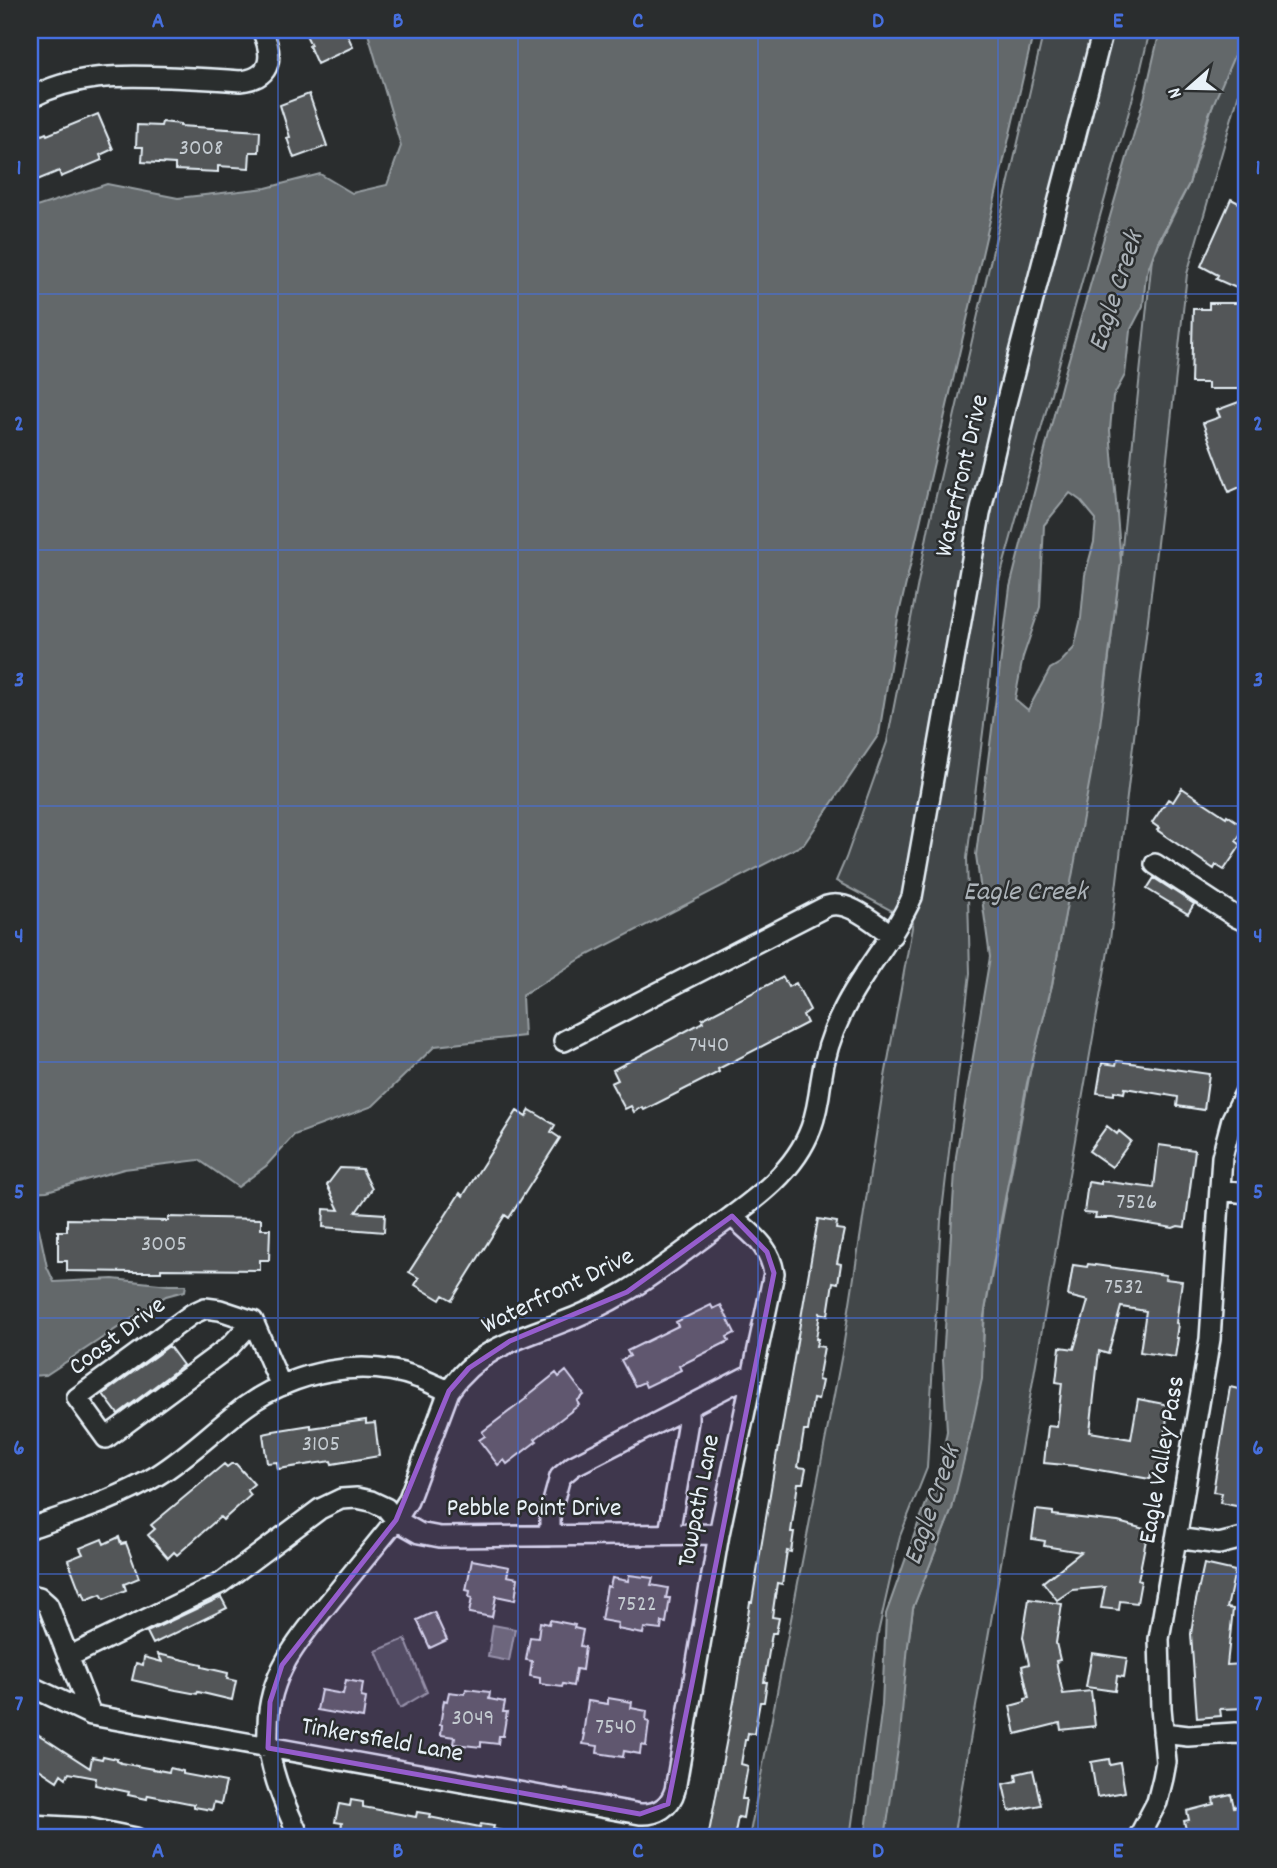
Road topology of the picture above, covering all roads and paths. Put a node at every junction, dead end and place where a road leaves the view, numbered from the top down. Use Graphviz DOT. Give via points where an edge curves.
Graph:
graph roads {
  1 [pos="262,30"];
  2 [pos="1103,30"];
  3 [pos="30,98"];
  4 [pos="1155,864"];
  5 [pos="1247,922"];
  6 [pos="892,935"];
  7 [pos="564,1041"];
  8 [pos="1247,1088"];
  9 [pos="1221,1189"];
  10 [pos="1247,1193"];
  11 [pos="732,1216"];
  12 [pos="253,1321"];
  13 [pos="752,1374"];
  14 [pos="281,1386"];
  15 [pos="449,1391"];
  16 [pos="688,1407"];
  17 [pos="396,1520"];
  18 [pos="30,1528"];
  19 [pos="669,1534"];
  20 [pos="719,1534"];
  21 [pos="550,1536"];
  22 [pos="1247,1537"];
  23 [pos="1176,1538"];
  24 [pos="30,1595"];
  25 [pos="68,1657"];
  26 [pos="30,1686"];
  27 [pos="91,1715"];
  28 [pos="1163,1733"];
  29 [pos="1247,1734"];
  30 [pos="268,1748"];
  31 [pos="663,1809"];
  32 [pos="30,1825"];
  33 [pos="136,1838"];
  34 [pos="300,1838"];
  35 [pos="1138,1838"];
  1 -- 3 [label="street" via="270,53 268,64 251,79 89,77"];
  2 -- 6 [label="street, Waterfront Drive" via="979,514 912,897"];
  4 -- 5 [label="street"];
  6 -- 7 [label="street" via="859,913 832,904"];
  6 -- 11 [label="street, Waterfront Drive" via="860,980 831,1037 818,1107 804,1142 777,1179"];
  8 -- 9 [label="street, Eagle Valley Pass" via="1225,1142"];
  9 -- 10 [label="street"];
  9 -- 23 [label="street, Eagle Valley Pass" via="1213,1320"];
  11 -- 13 [label="street, Towpath Lane" via="760,1242 773,1269"];
  11 -- 15 [label="street, Waterfront Drive" via="626,1292 496,1349 469,1368"];
  12 -- 12 [label="street, Coast Drive" via="212,1308 199,1310 78,1398 106,1438 230,1346"];
  12 -- 14 [label="street"];
  13 -- 16 [label="street"];
  13 -- 20 [label="street, Towpath Lane"];
  14 -- 15 [label="street" via="314,1374 360,1368 405,1374"];
  14 -- 18 [label="street" via="245,1407 152,1479"];
  15 -- 17 [label="street, Waterfront Drive" via="408,1501"];
  16 -- 19 [label="street"];
  16 -- 21 [label="street" via="560,1477 550,1513"];
  17 -- 21 [label="street, Pebble Point Drive" via="440,1537"];
  17 -- 25 [label="street, Pebble Point Drive" via="386,1508 364,1499 341,1499 326,1505 221,1583"];
  17 -- 30 [label="street, Waterfront Drive" via="282,1665 270,1702"];
  19 -- 20 [label="street, Pebble Point Drive"];
  19 -- 21 [label="street, Pebble Point Drive"];
  20 -- 31 [label="street, Towpath Lane" via="675,1790"];
  22 -- 23 [label="street" via="1219,1544"];
  23 -- 28 [label="street, Eagle Valley Pass" via="1159,1639"];
  24 -- 25 [label="street" via="48,1605"];
  25 -- 27 [label="street"];
  26 -- 27 [label="street"];
  27 -- 30 [label="street, Tinkersfield Lane"];
  28 -- 29 [label="street"];
  28 -- 35 [label="street, Eagle Valley Pass" via="1166,1762 1160,1794"];
  30 -- 31 [label="street, Tinkersfield Lane" via="640,1814"];
  30 -- 34 [label="street, Waterfront Drive" via="273,1774"];
  32 -- 33 [label="street" via="88,1828"];
}
